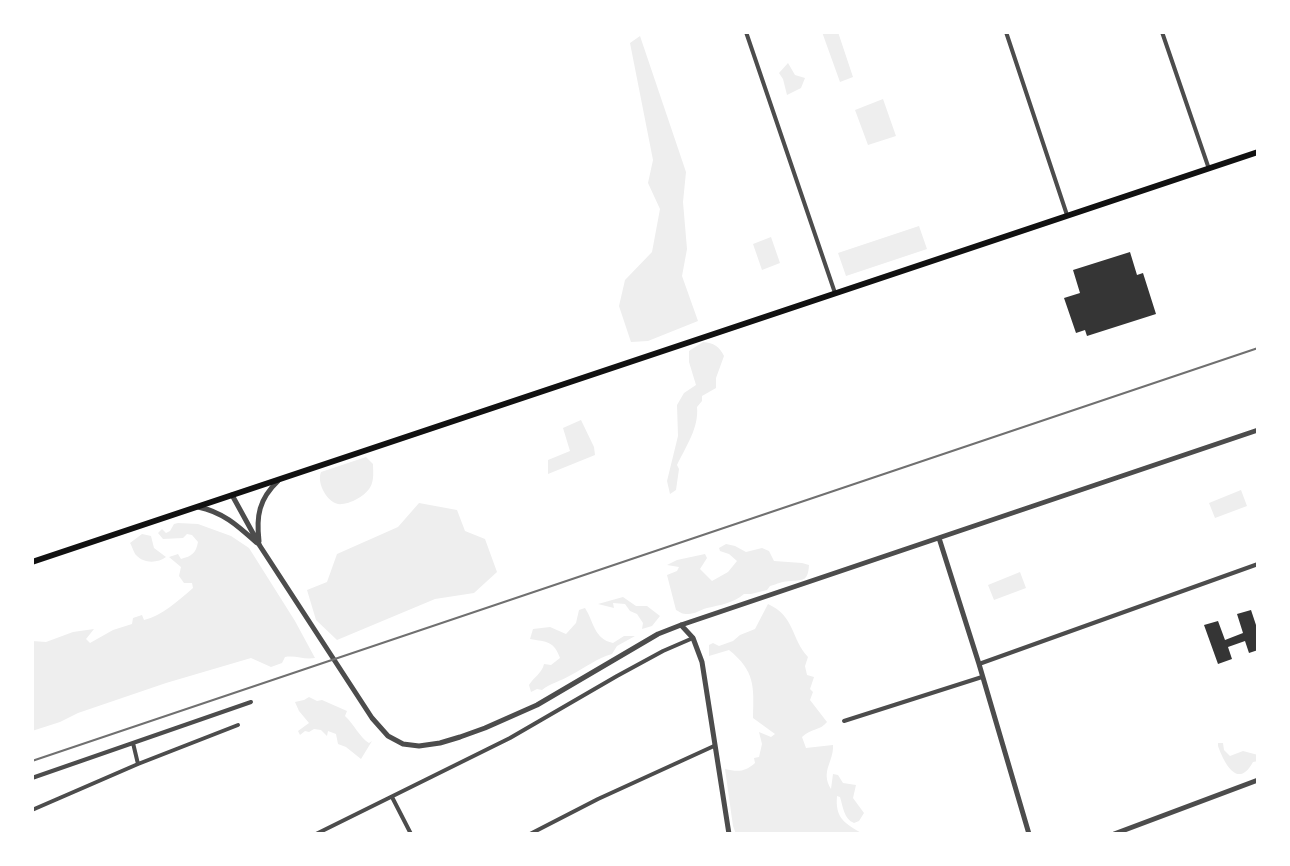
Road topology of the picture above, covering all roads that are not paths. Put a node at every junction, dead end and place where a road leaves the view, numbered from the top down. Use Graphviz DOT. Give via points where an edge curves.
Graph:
graph roads {
  1 [pos="746,32"];
  2 [pos="1006,32"];
  3 [pos="1162,32"];
  4 [pos="1258,152"];
  5 [pos="1209,169"];
  6 [pos="1067,215"];
  7 [pos="835,293"];
  8 [pos="1258,430"];
  9 [pos="281,478"];
  10 [pos="232,495"];
  11 [pos="197,507"];
  12 [pos="939,538"];
  13 [pos="260,546"];
  14 [pos="32,562"];
  15 [pos="1258,564"];
  16 [pos="678,627"];
  17 [pos="693,638"];
  18 [pos="979,664"];
  19 [pos="983,677"];
  20 [pos="251,702"];
  21 [pos="844,721"];
  22 [pos="238,725"];
  23 [pos="133,743"];
  24 [pos="714,746"];
  25 [pos="138,764"];
  26 [pos="32,778"];
  27 [pos="1258,780"];
  28 [pos="392,796"];
  29 [pos="32,810"];
  30 [pos="316,834"];
  31 [pos="411,834"];
  32 [pos="530,834"];
  33 [pos="729,834"];
  34 [pos="1029,834"];
  35 [pos="1114,834"];
  1 -- 7 [label="street"];
  2 -- 6 [label="street"];
  3 -- 5 [label="street"];
  4 -- 5 [label="main road"];
  5 -- 6 [label="main road"];
  6 -- 7 [label="main road"];
  7 -- 9 [label="main road"];
  8 -- 12 [label="street"];
  9 -- 10 [label="main road"];
  9 -- 13 [label="street" via="258,513"];
  10 -- 11 [label="main road"];
  10 -- 13 [label="street"];
  11 -- 13 [label="street" via="224,515"];
  11 -- 14 [label="main road"];
  12 -- 16 [label="street"];
  12 -- 18 [label="street"];
  13 -- 16 [label="street" via="372,718 403,744 440,743 485,728"];
  15 -- 18 [label="street"];
  16 -- 17 [label="street"];
  17 -- 24 [label="street" via="702,662"];
  17 -- 28 [label="street"];
  18 -- 19 [label="street"];
  19 -- 21 [label="street"];
  19 -- 34 [label="street"];
  20 -- 23 [label="street"];
  22 -- 25 [label="street"];
  23 -- 25 [label="street"];
  23 -- 26 [label="street"];
  24 -- 32 [label="street"];
  24 -- 33 [label="street"];
  25 -- 29 [label="street"];
  27 -- 35 [label="street"];
  28 -- 30 [label="street"];
  28 -- 31 [label="street"];
}
